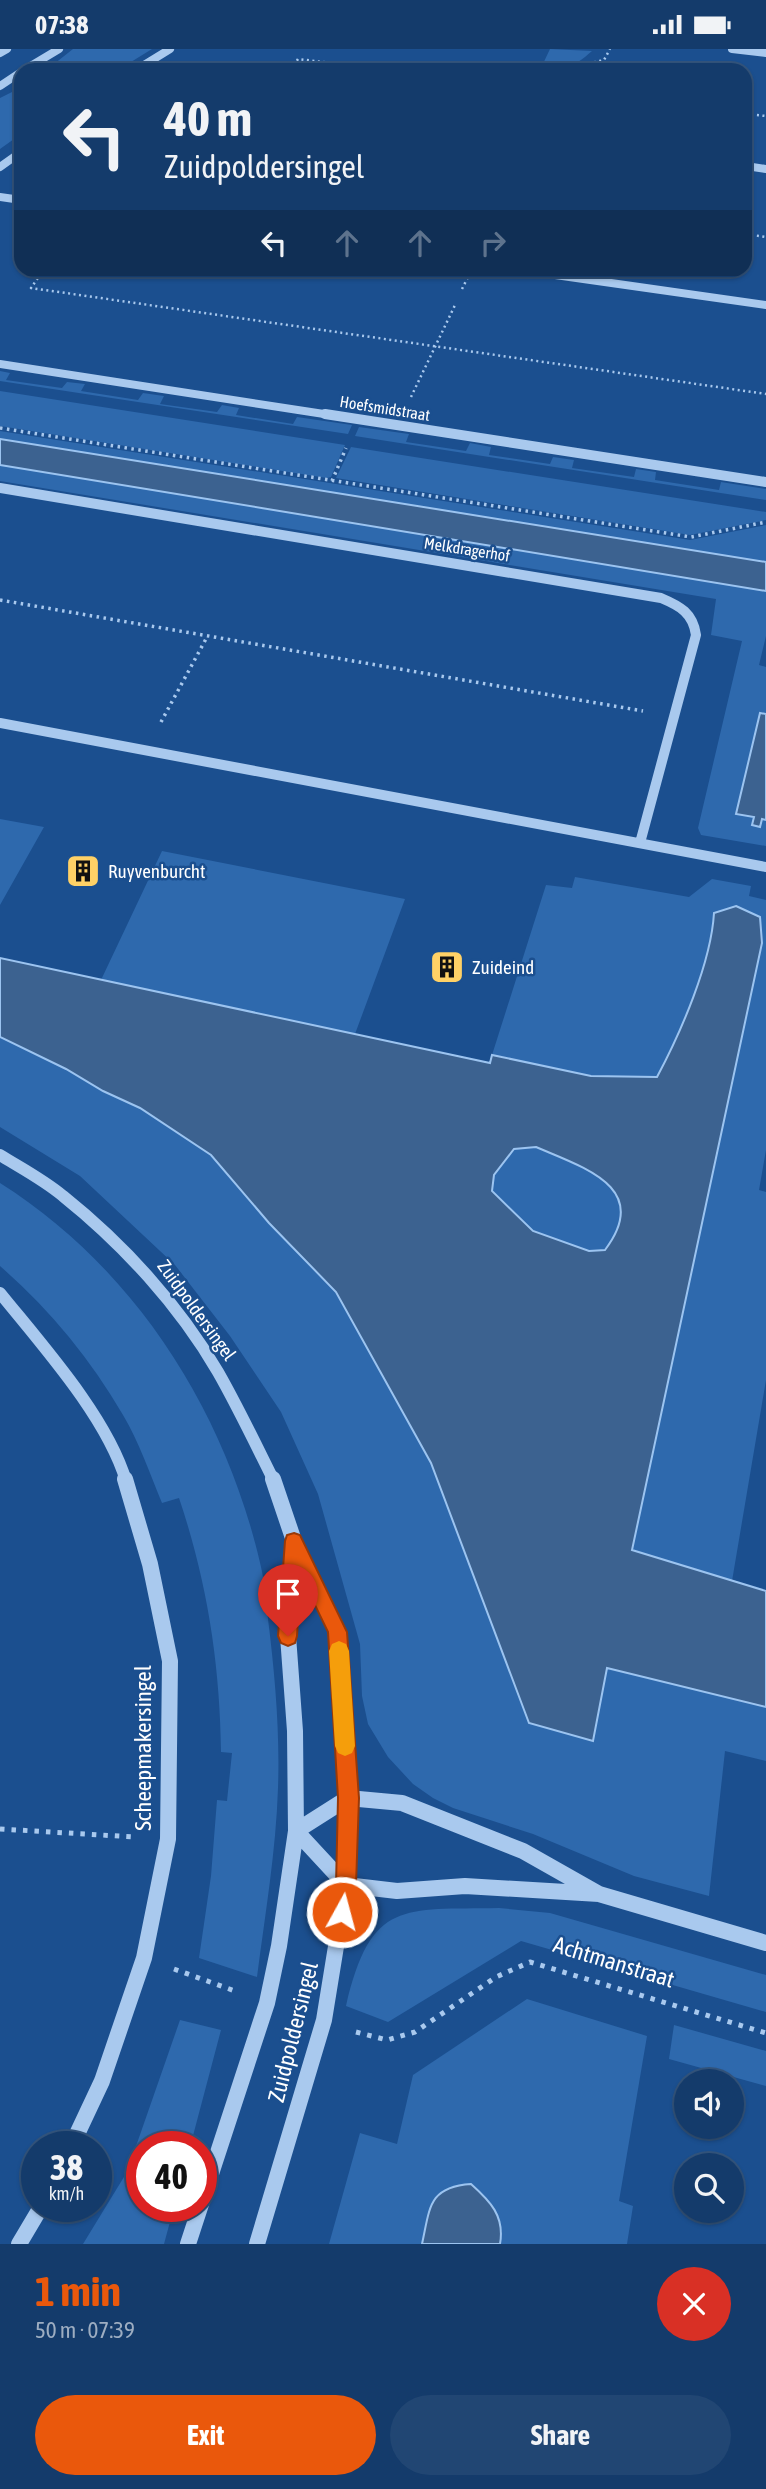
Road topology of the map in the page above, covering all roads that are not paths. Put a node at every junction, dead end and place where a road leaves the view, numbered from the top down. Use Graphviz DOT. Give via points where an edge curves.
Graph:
graph roads {
  1 [pos="7,49"];
  2 [pos="59,49"];
  3 [pos="170,49"];
  4 [pos="732,49"];
  5 [pos="0,53"];
  6 [pos="766,53"];
  7 [pos="36,63"];
  8 [pos="147,63"];
  9 [pos="9,72"];
  10 [pos="14,72"];
  11 [pos="569,277"];
  12 [pos="766,305"];
  13 [pos="0,364"];
  14 [pos="766,482"];
  15 [pos="0,488"];
  16 [pos="0,723"];
  17 [pos="639,843"];
  18 [pos="766,867"];
  19 [pos="0,1155"];
  20 [pos="0,1293"];
  21 [pos="294,1541"];
  22 [pos="348,1798"];
  23 [pos="296,1831"];
  24 [pos="346,1885"];
  25 [pos="599,1894"];
  26 [pos="766,1943"];
  27 [pos="79,2131"];
  28 [pos="32,2222"];
  29 [pos="19,2244"];
  30 [pos="188,2244"];
  31 [pos="257,2244"];
  1 -- 5 [label="street"];
  2 -- 7 [label="street"];
  3 -- 8 [label="street"];
  4 -- 6 [label="street"];
  9 -- 10 [label="street"];
  11 -- 12 [label="street"];
  13 -- 14 [label="street, Hoefsmidstraat"];
  15 -- 17 [label="street, Melkdragerhof" via="661,598 682,606 695,621 696,635"];
  16 -- 17 [label="street"];
  17 -- 18 [label="street"];
  19 -- 21 [label="street, Zuidpoldersingel" via="61,1194 103,1230 181,1317 217,1370 255,1443 275,1483"];
  20 -- 27 [label="street, Scheepmakersingel" via="68,1378 119,1459 150,1564 170,1661 168,1839 144,1958 102,2081"];
  21 -- 22 [label="street, Zuidpoldersingel" via="338,1632"];
  21 -- 23 [label="street, Zuidpoldersingel" via="288,1636"];
  22 -- 23 [label="street"];
  22 -- 24 [label="street, Zuidpoldersingel"];
  22 -- 25 [label="street" via="402,1803 523,1851"];
  23 -- 24 [label="street"];
  23 -- 30 [label="street, Zuidpoldersingel" via="267,2003"];
  24 -- 25 [label="street" via="397,1891 465,1886"];
  24 -- 31 [label="street, Zuidpoldersingel" via="324,2020"];
  25 -- 26 [label="street"];
  28 -- 29 [label="street"];
}
